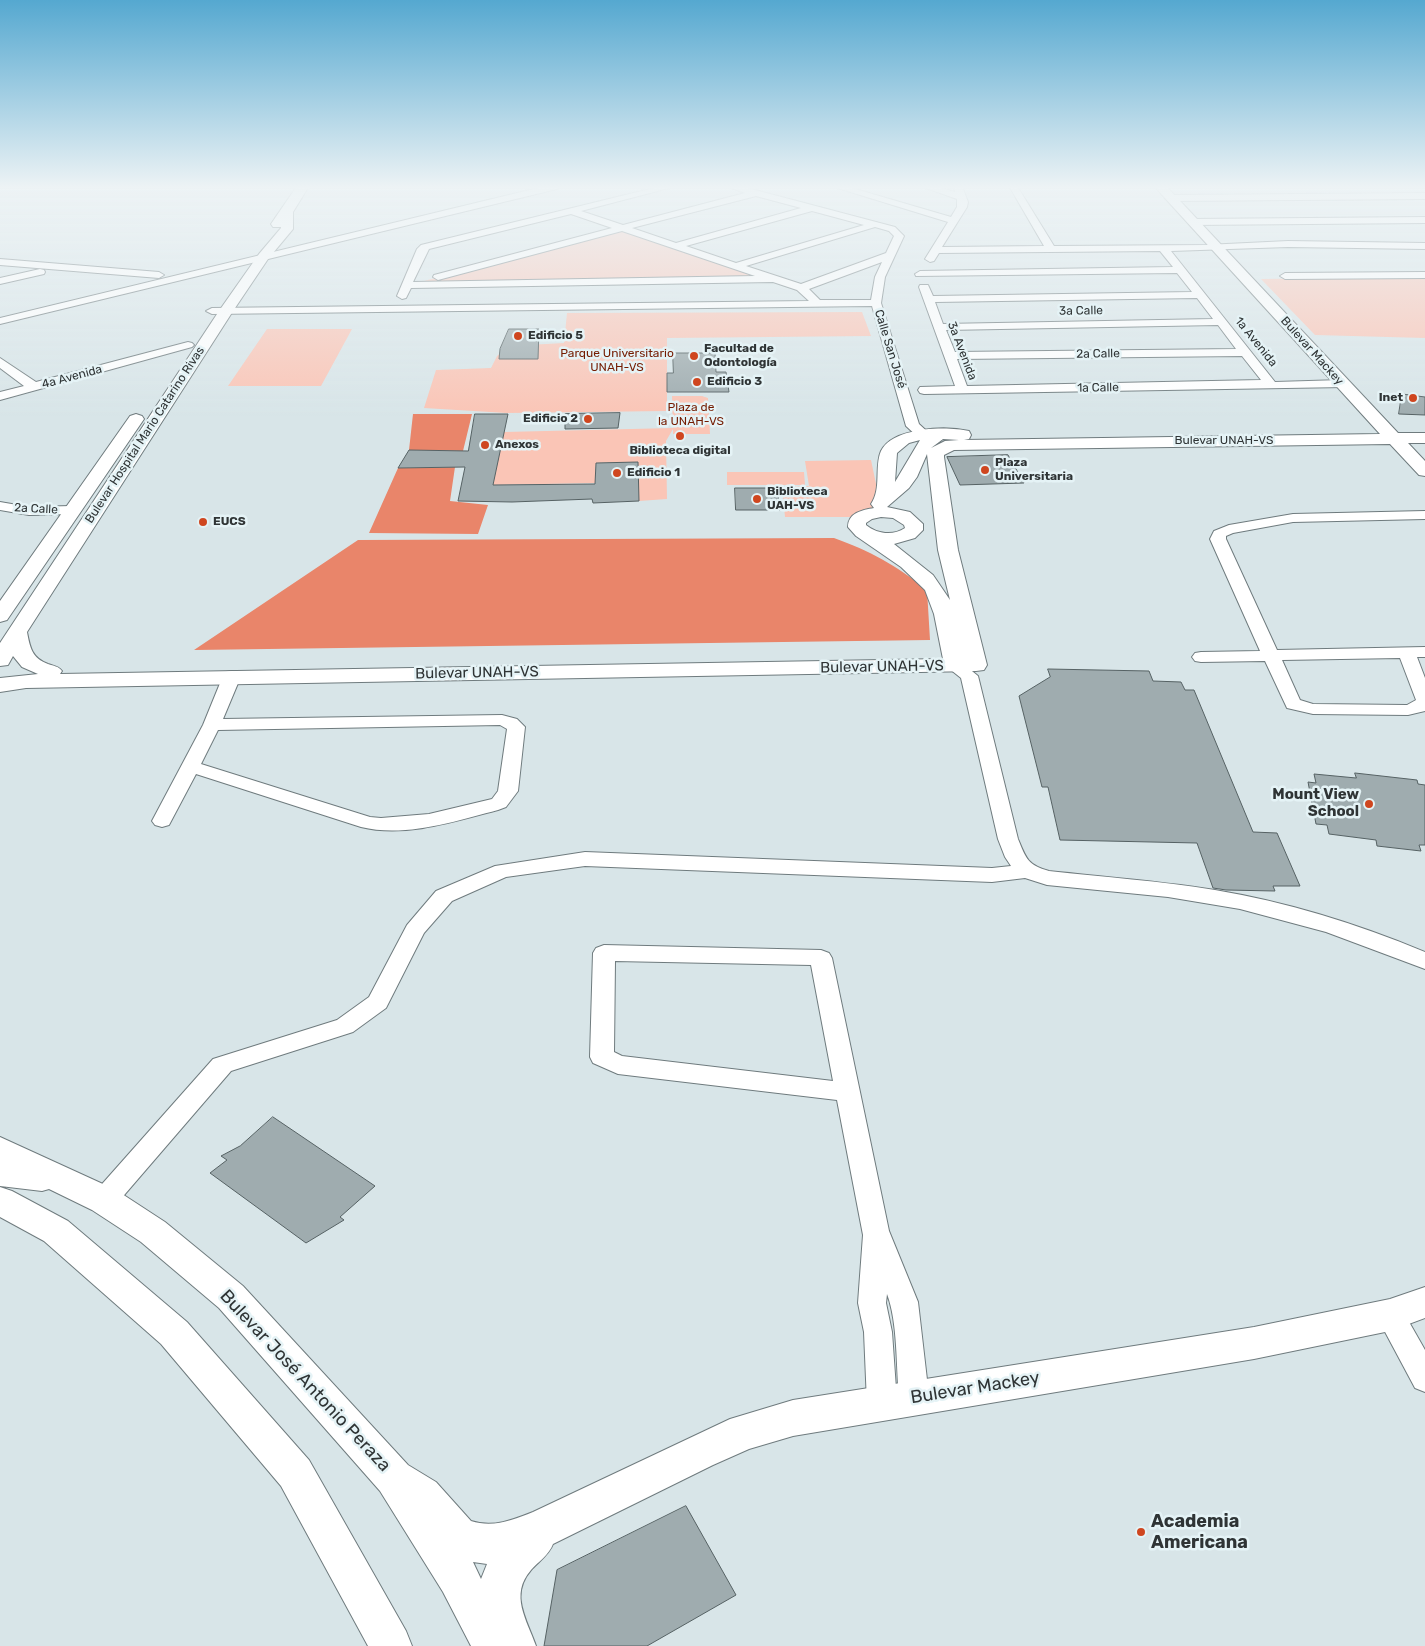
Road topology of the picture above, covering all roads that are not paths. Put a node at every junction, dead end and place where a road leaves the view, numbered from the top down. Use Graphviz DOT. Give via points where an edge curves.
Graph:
graph roads {
  1 [pos="8,263"];
  2 [pos="221,263"];
  3 [pos="227,263"];
  4 [pos="253,263"];
  5 [pos="416,263"];
  6 [pos="495,263"];
  7 [pos="726,263"];
  8 [pos="746,263"];
  9 [pos="870,263"];
  10 [pos="887,263"];
  11 [pos="927,263"];
  12 [pos="1175,263"];
  13 [pos="1231,263"];
  14 [pos="1351,263"];
  15 [pos="736,266"];
  16 [pos="56,268"];
  17 [pos="1181,270"];
  18 [pos="920,274"];
  19 [pos="1366,275"];
  20 [pos="1425,275"];
  21 [pos="159,276"];
  22 [pos="1285,276"];
  23 [pos="776,279"];
  24 [pos="0,281"];
  25 [pos="407,286"];
  26 [pos="801,288"];
  27 [pos="613,294"];
  28 [pos="1200,295"];
  29 [pos="928,299"];
  30 [pos="876,303"];
  31 [pos="817,304"];
  32 [pos="396,309"];
  33 [pos="219,311"];
  34 [pos="0,313"];
  35 [pos="0,321"];
  36 [pos="1222,322"];
  37 [pos="939,327"];
  38 [pos="188,345"];
  39 [pos="1246,352"];
  40 [pos="950,356"];
  41 [pos="143,358"];
  42 [pos="0,362"];
  43 [pos="170,364"];
  44 [pos="1273,384"];
  45 [pos="1342,384"];
  46 [pos="34,387"];
  47 [pos="963,390"];
  48 [pos="903,391"];
  49 [pos="0,396"];
  50 [pos="1425,429"];
  51 [pos="925,432"];
  52 [pos="1389,434"];
  53 [pos="1425,438"];
  54 [pos="1425,471"];
  55 [pos="940,488"];
  56 [pos="885,497"];
  57 [pos="0,506"];
  58 [pos="72,510"];
  59 [pos="874,513"];
  60 [pos="1425,515"];
  61 [pos="914,527"];
  62 [pos="869,536"];
  63 [pos="948,550"];
  64 [pos="9,619"];
  65 [pos="1425,652"];
  66 [pos="1407,653"];
  67 [pos="1270,655"];
  68 [pos="1201,657"];
  69 [pos="0,660"];
  70 [pos="966,664"];
  71 [pos="51,671"];
  72 [pos="364,671"];
  73 [pos="0,672"];
  74 [pos="232,676"];
  75 [pos="0,685"];
  76 [pos="212,725"];
  77 [pos="192,766"];
  78 [pos="162,821"];
  79 [pos="1026,872"];
  80 [pos="1425,961"];
  81 [pos="847,1092"];
  82 [pos="0,1150"];
  83 [pos="0,1173"];
  84 [pos="67,1181"];
  85 [pos="104,1200"];
  86 [pos="10,1206"];
  87 [pos="875,1231"];
  88 [pos="1425,1302"];
  89 [pos="1390,1316"];
  90 [pos="908,1329"];
  91 [pos="878,1332"];
  92 [pos="1425,1378"];
  93 [pos="898,1400"];
  94 [pos="394,1478"];
  95 [pos="542,1530"];
  96 [pos="391,1646"];
  97 [pos="494,1646"];
  98 [pos="515,1646"];
  1 -- 16 [label="street"];
  2 -- 21 [label="street"];
  3 -- 35 [label="street"];
  4 -- 33 [label="main road, Bulevar Hospital Mario Catarino Rivas"];
  5 -- 25 [label="street"];
  6 -- 25 [label="street"];
  7 -- 15 [label="street"];
  8 -- 15 [label="street"];
  9 -- 26 [label="street"];
  10 -- 30 [label="street, Calle San José" via="880,277"];
  11 -- 18 [label="street"];
  12 -- 17 [label="street, 1a Avenida"];
  13 -- 45 [label="main road, Bulevar Mackey"];
  14 -- 19 [label="street"];
  15 -- 23 [label="street"];
  16 -- 21 [label="street"];
  16 -- 24 [label="street"];
  17 -- 18 [label="street"];
  17 -- 28 [label="street, 1a Avenida"];
  18 -- 29 [label="street, 3a Avenida"];
  19 -- 20 [label="street"];
  19 -- 22 [label="street"];
  21 -- 34 [label="street"];
  23 -- 26 [label="street"];
  23 -- 27 [label="street"];
  25 -- 27 [label="street"];
  25 -- 32 [label="street"];
  26 -- 31 [label="street"];
  27 -- 31 [label="street"];
  27 -- 32 [label="street"];
  28 -- 29 [label="street"];
  28 -- 36 [label="street, 1a Avenida"];
  29 -- 37 [label="street, 3a Avenida"];
  30 -- 31 [label="street"];
  30 -- 48 [label="street, Calle San José"];
  32 -- 33 [label="street"];
  33 -- 38 [label="main road, Bulevar Hospital Mario Catarino Rivas"];
  33 -- 64 [label="main road, Bulevar Hospital Mario Catarino Rivas" via="39,597"];
  36 -- 37 [label="street, 3a Calle"];
  36 -- 39 [label="street, 1a Avenida"];
  37 -- 40 [label="street, 3a Avenida"];
  38 -- 41 [label="street, 4a Avenida"];
  38 -- 58 [label="main road, Bulevar Hospital Mario Catarino Rivas"];
  39 -- 40 [label="street, 2a Calle"];
  39 -- 44 [label="street, 1a Avenida"];
  40 -- 47 [label="street, 3a Avenida"];
  41 -- 43 [label="street, 4a Avenida"];
  41 -- 46 [label="street, 4a Avenida"];
  42 -- 46 [label="street"];
  44 -- 45 [label="street, 1a Calle"];
  44 -- 47 [label="street, 1a Calle"];
  45 -- 52 [label="main road, Bulevar Mackey"];
  46 -- 49 [label="street, 4a Avenida"];
  47 -- 48 [label="street, 1a Calle"];
  48 -- 51 [label="street, Calle San José"];
  50 -- 52 [label="main road, Bulevar UNAH-VS"];
  51 -- 52 [label="main road, Bulevar UNAH-VS"];
  51 -- 56 [label="main road" via="911,473 903,485"];
  51 -- 56 [label="main road, Bulevar UNAH-VS" via="902,439 892,447"];
  52 -- 53 [label="main road, Bulevar UNAH-VS"];
  52 -- 54 [label="main road, Bulevar Mackey"];
  52 -- 55 [label="main road, Bulevar UNAH-VS" via="951,445 936,452"];
  55 -- 61 [label="main road" via="931,494 929,510"];
  55 -- 63 [label="main road, Bulevar UNAH-VS"];
  56 -- 59 [label="main road"];
  57 -- 58 [label="street, 2a Calle" via="29,511"];
  58 -- 64 [label="main road, Bulevar Hospital Mario Catarino Rivas"];
  59 -- 61 [label="main road" via="908,517"];
  59 -- 62 [label="main road" via="859,519 856,524"];
  60 -- 67 [label="street" via="1287,518 1229,529 1219,534 1218,543"];
  61 -- 62 [label="main road" via="905,536"];
  61 -- 63 [label="main road"];
  62 -- 70 [label="main road, Bulevar UNAH-VS" via="929,581"];
  63 -- 70 [label="main road, Bulevar UNAH-VS"];
  64 -- 69 [label="main road, Bulevar Hospital Mario Catarino Rivas"];
  64 -- 71 [label="main road" via="25,659 32,665"];
  65 -- 66 [label="street"];
  66 -- 67 [label="street"];
  66 -- 67 [label="street" via="1424,702 1419,708 1408,710 1302,708 1292,704"];
  67 -- 68 [label="street"];
  70 -- 72 [label="main road, Bulevar UNAH-VS"];
  70 -- 79 [label="street" via="1008,839"];
  71 -- 72 [label="main road, Bulevar UNAH-VS"];
  71 -- 73 [label="main road, Bulevar UNAH-VS"];
  72 -- 74 [label="main road, Bulevar UNAH-VS"];
  74 -- 75 [label="main road, Bulevar UNAH-VS" via="26,681"];
  74 -- 76 [label="street"];
  76 -- 77 [label="street"];
  76 -- 77 [label="street" via="502,720 516,727 508,791 499,803 396,825 368,823"];
  77 -- 78 [label="street"];
  79 -- 80 [label="street" via="1047,878 1239,902 1338,928"];
  79 -- 85 [label="street" via="992,875 585,859 502,871 444,896 415,930 378,1002 345,1026 222,1065"];
  81 -- 81 [label="street" via="821,958 604,953 602,1057 618,1066"];
  81 -- 87 [label="street"];
  82 -- 84 [label="main road, Bulevar José Antonio Peraza"];
  83 -- 84 [label="main road"];
  83 -- 86 [label="main road"];
  84 -- 85 [label="main road, Bulevar José Antonio Peraza"];
  85 -- 94 [label="main road, Bulevar José Antonio Peraza" via="153,1232 231,1297"];
  86 -- 96 [label="main road" via="56,1231 174,1333 295,1473"];
  87 -- 90 [label="street" via="904,1302"];
  87 -- 91 [label="street" via="872,1303"];
  88 -- 89 [label="main road, Bulevar Mackey"];
  89 -- 92 [label="street"];
  89 -- 93 [label="main road, Bulevar Mackey" via="1254,1343"];
  90 -- 91 [label="street"];
  90 -- 93 [label="street"];
  91 -- 93 [label="street"];
  93 -- 95 [label="main road, Bulevar Mackey" via="793,1418 744,1432"];
  94 -- 95 [label="main road" via="422,1496 459,1538 480,1544 505,1543"];
  94 -- 97 [label="main road, Bulevar José Antonio Peraza" via="458,1577"];
  95 -- 98 [label="main road" via="515,1557 504,1575 498,1600"];
}
